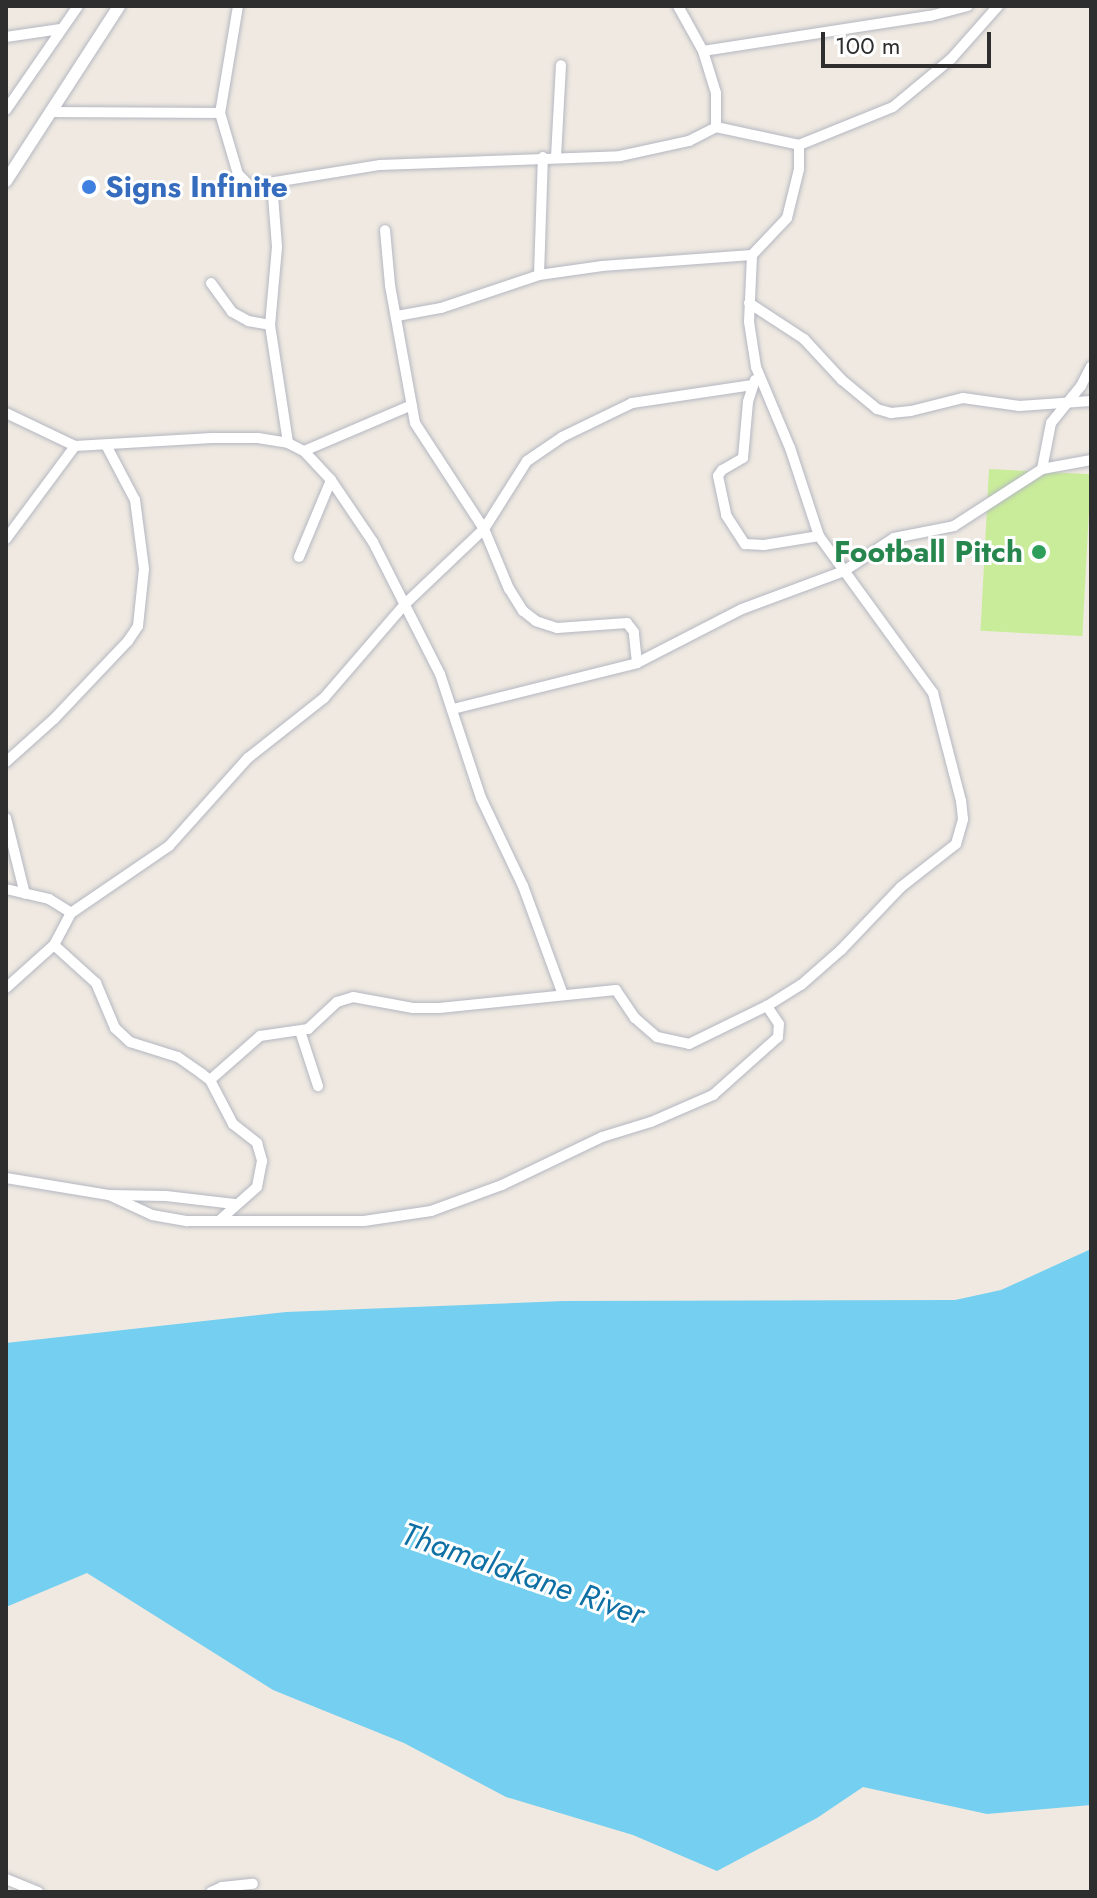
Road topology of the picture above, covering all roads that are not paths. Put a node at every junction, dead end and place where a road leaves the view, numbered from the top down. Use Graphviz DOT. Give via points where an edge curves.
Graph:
graph roads {
  1 [pos="78,6"];
  2 [pos="119,6"];
  3 [pos="238,6"];
  4 [pos="678,6"];
  5 [pos="968,6"];
  6 [pos="998,6"];
  7 [pos="60,29"];
  8 [pos="6,37"];
  9 [pos="703,51"];
  10 [pos="561,65"];
  11 [pos="6,110"];
  12 [pos="52,112"];
  13 [pos="220,113"];
  14 [pos="716,127"];
  15 [pos="799,145"];
  16 [pos="543,157"];
  17 [pos="556,157"];
  18 [pos="6,181"];
  19 [pos="272,183"];
  20 [pos="385,230"];
  21 [pos="752,255"];
  22 [pos="539,275"];
  23 [pos="211,283"];
  24 [pos="749,303"];
  25 [pos="397,316"];
  26 [pos="270,325"];
  27 [pos="1091,366"];
  28 [pos="757,372"];
  29 [pos="753,385"];
  30 [pos="1091,401"];
  31 [pos="1068,402"];
  32 [pos="412,405"];
  33 [pos="6,413"];
  34 [pos="288,443"];
  35 [pos="106,445"];
  36 [pos="75,446"];
  37 [pos="304,451"];
  38 [pos="1091,460"];
  39 [pos="1042,469"];
  40 [pos="331,480"];
  41 [pos="484,529"];
  42 [pos="819,536"];
  43 [pos="6,539"];
  44 [pos="299,557"];
  45 [pos="844,571"];
  46 [pos="405,604"];
  47 [pos="637,663"];
  48 [pos="453,709"];
  49 [pos="6,762"];
  50 [pos="6,818"];
  51 [pos="6,889"];
  52 [pos="25,894"];
  53 [pos="71,913"];
  54 [pos="54,945"];
  55 [pos="6,988"];
  56 [pos="563,995"];
  57 [pos="767,1006"];
  58 [pos="300,1031"];
  59 [pos="210,1080"];
  60 [pos="318,1086"];
  61 [pos="6,1178"];
  62 [pos="109,1195"];
  63 [pos="235,1204"];
  64 [pos="221,1219"];
  65 [pos="6,1879"];
  66 [pos="253,1884"];
  67 [pos="39,1892"];
  68 [pos="211,1892"];
  1 -- 7 [label="street"];
  2 -- 12 [label="street"];
  3 -- 13 [label="street"];
  4 -- 9 [label="street"];
  5 -- 9 [label="street"];
  6 -- 15 [label="street" via="951,59 902,101"];
  7 -- 8 [label="street"];
  7 -- 11 [label="street"];
  9 -- 14 [label="street" via="716,93"];
  10 -- 17 [label="street"];
  12 -- 13 [label="street"];
  12 -- 18 [label="street"];
  13 -- 19 [label="street" via="240,180 250,186"];
  14 -- 15 [label="street"];
  14 -- 17 [label="street" via="662,149"];
  15 -- 21 [label="street" via="787,218"];
  16 -- 17 [label="street"];
  16 -- 19 [label="street" via="380,165"];
  16 -- 22 [label="street"];
  19 -- 26 [label="street" via="277,247"];
  20 -- 25 [label="street"];
  21 -- 22 [label="street"];
  21 -- 24 [label="street"];
  22 -- 25 [label="street" via="441,308"];
  23 -- 26 [label="street" via="232,312"];
  24 -- 28 [label="street"];
  24 -- 31 [label="street" via="804,339 877,409 911,411 963,398 1019,406"];
  25 -- 32 [label="street"];
  26 -- 34 [label="street"];
  27 -- 31 [label="street"];
  28 -- 29 [label="street"];
  28 -- 42 [label="street"];
  29 -- 41 [label="street" via="632,403 573,431 527,461"];
  29 -- 42 [label="street" via="743,458 718,476 726,515 745,544"];
  30 -- 31 [label="street"];
  31 -- 39 [label="street" via="1051,423"];
  32 -- 37 [label="street"];
  32 -- 41 [label="street" via="420,433"];
  33 -- 36 [label="street"];
  34 -- 35 [label="street" via="212,438"];
  34 -- 37 [label="street"];
  35 -- 36 [label="street"];
  35 -- 49 [label="street" via="135,500 144,569 138,626 54,719"];
  36 -- 43 [label="street"];
  37 -- 40 [label="street"];
  38 -- 39 [label="street"];
  39 -- 45 [label="street" via="954,526 894,538"];
  40 -- 44 [label="street"];
  40 -- 46 [label="street" via="373,542"];
  41 -- 46 [label="street"];
  41 -- 47 [label="street" via="523,611 557,628 627,623 634,632"];
  42 -- 45 [label="street"];
  45 -- 47 [label="street" via="742,609"];
  45 -- 57 [label="street" via="933,693 963,819 948,853 901,887 801,985"];
  46 -- 48 [label="street"];
  46 -- 53 [label="street" via="324,698 248,758 169,846"];
  47 -- 48 [label="street"];
  48 -- 56 [label="street" via="481,798 523,886"];
  50 -- 52 [label="street"];
  51 -- 52 [label="street"];
  52 -- 53 [label="street" via="49,899"];
  53 -- 54 [label="street"];
  54 -- 55 [label="street"];
  54 -- 59 [label="street" via="96,983 115,1028 130,1042 178,1057"];
  56 -- 57 [label="street" via="616,990 645,1028 675,1044 704,1039"];
  56 -- 58 [label="street" via="413,1008 353,997 337,1002"];
  57 -- 64 [label="street" via="779,1024 778,1037 713,1095 602,1137 502,1185 398,1218"];
  58 -- 59 [label="street" via="260,1036"];
  58 -- 60 [label="street"];
  59 -- 63 [label="street" via="233,1124 261,1152 257,1187"];
  61 -- 62 [label="street"];
  62 -- 63 [label="street"];
  62 -- 64 [label="street" via="171,1219"];
  63 -- 64 [label="street"];
  65 -- 67 [label="street"];
  66 -- 68 [label="street"];
}
